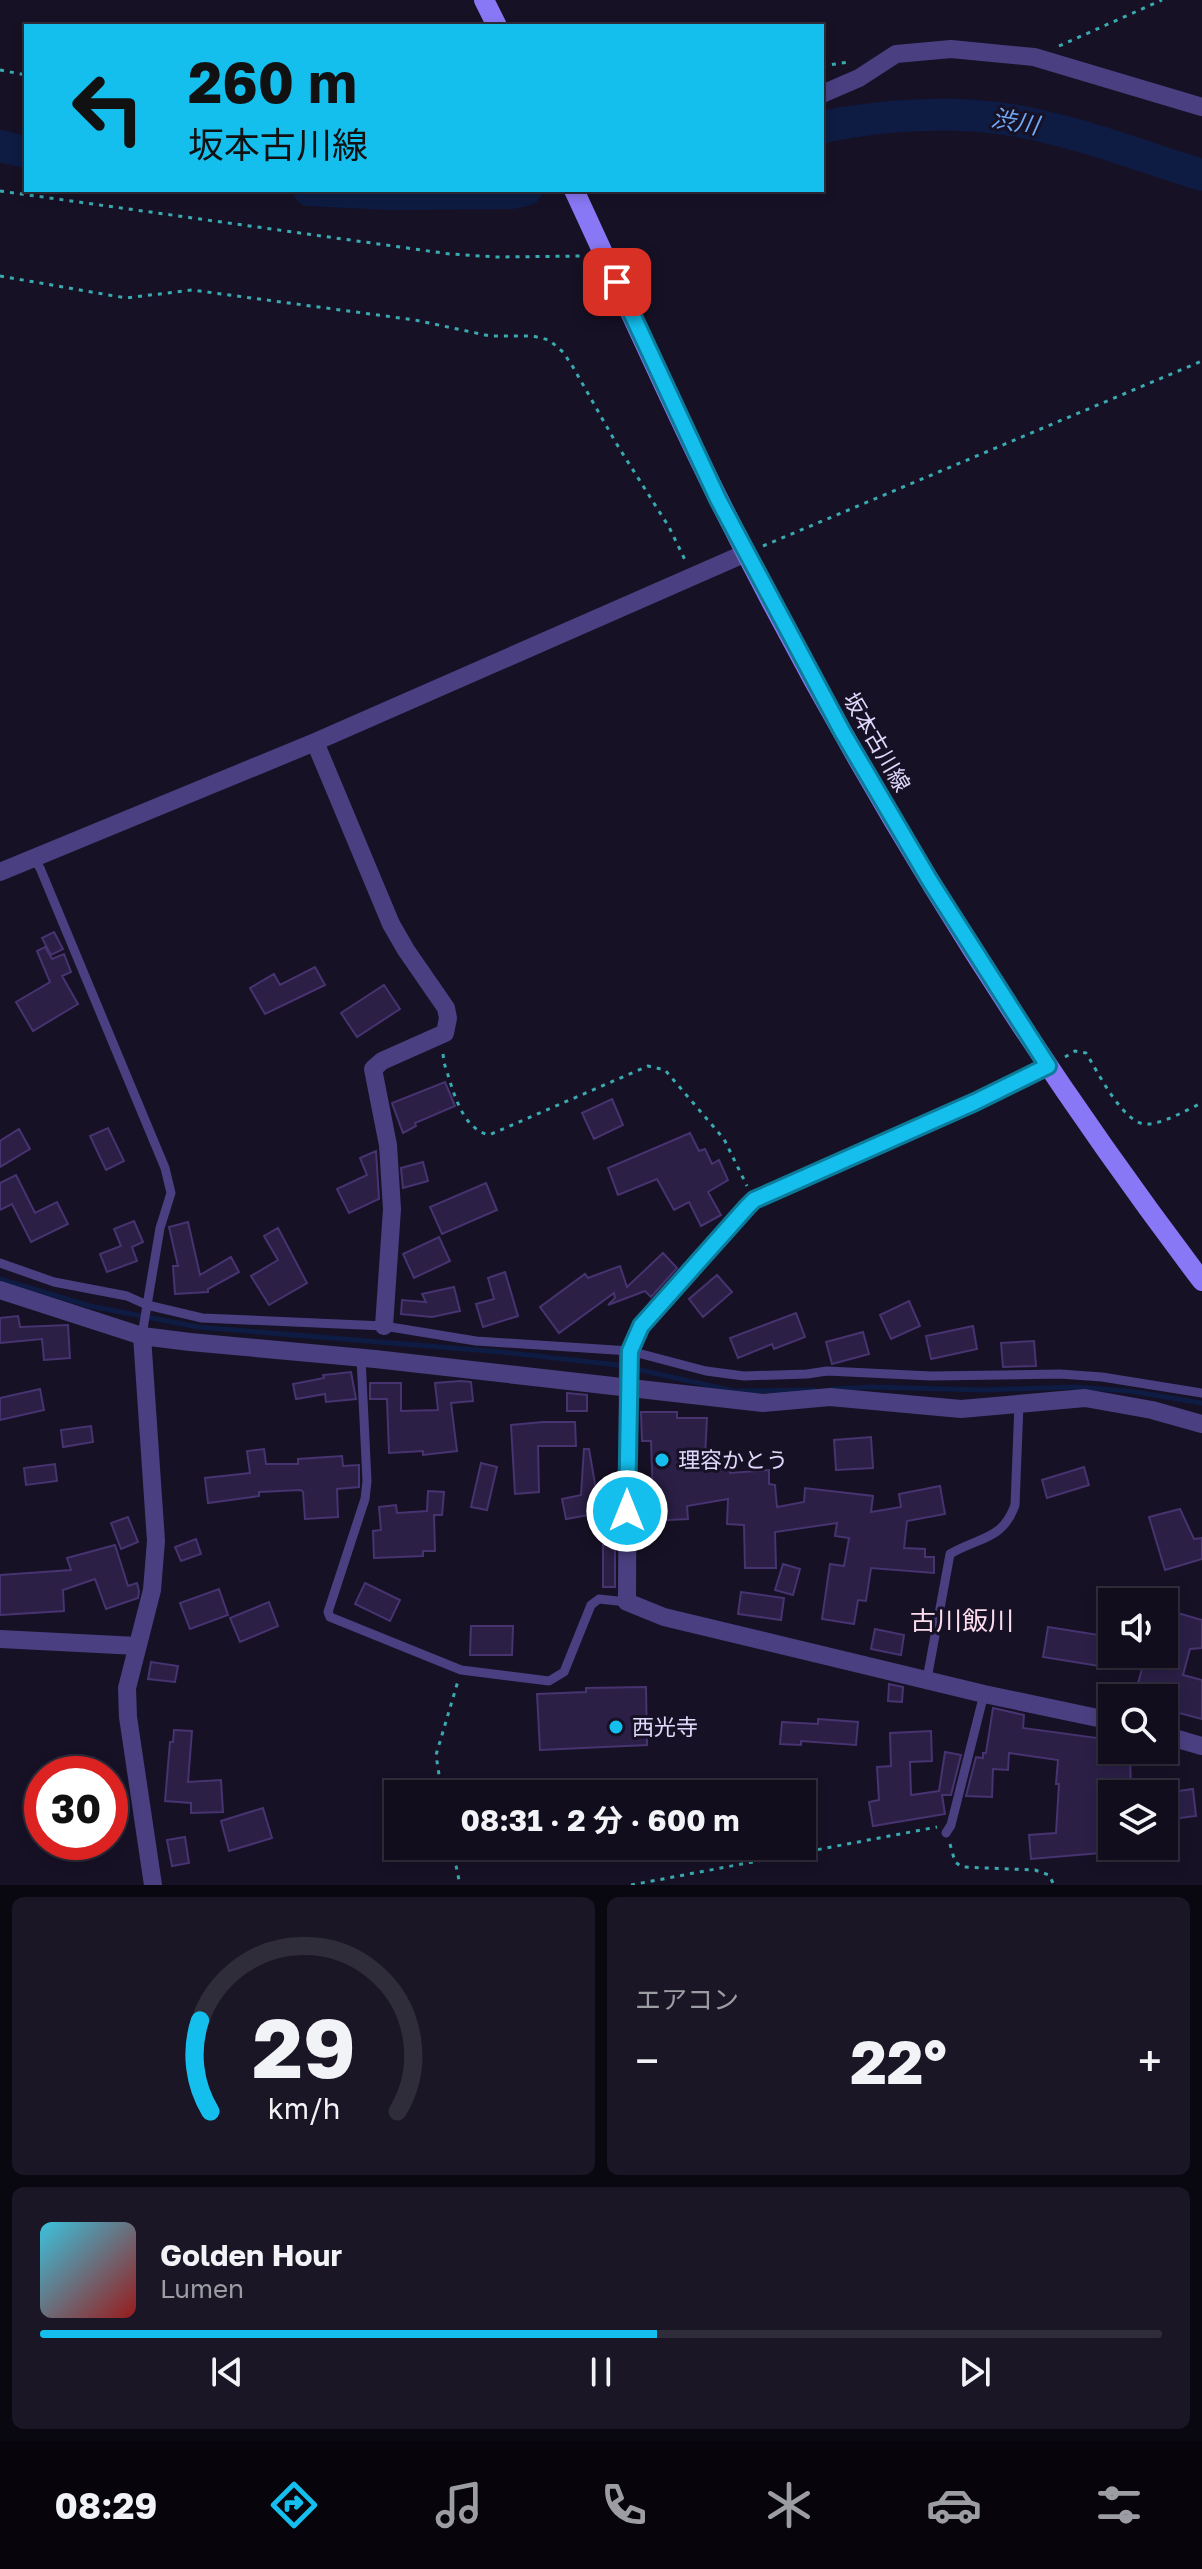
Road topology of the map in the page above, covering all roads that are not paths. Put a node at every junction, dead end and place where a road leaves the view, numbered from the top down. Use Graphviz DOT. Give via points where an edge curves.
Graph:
graph roads {
  1 [pos="484,0"];
  2 [pos="496,24"];
  3 [pos="824,93"];
  4 [pos="1202,107"];
  5 [pos="575,192"];
  6 [pos="746,553"];
  7 [pos="315,742"];
  8 [pos="33,858"];
  9 [pos="0,872"];
  10 [pos="1048,1066"];
  11 [pos="0,1263"];
  12 [pos="1202,1281"];
  13 [pos="0,1290"];
  14 [pos="146,1307"];
  15 [pos="384,1326"];
  16 [pos="142,1332"];
  17 [pos="629,1354"];
  18 [pos="361,1358"];
  19 [pos="628,1387"];
  20 [pos="1202,1393"];
  21 [pos="1019,1404"];
  22 [pos="1202,1424"];
  23 [pos="627,1602"];
  24 [pos="0,1639"];
  25 [pos="137,1646"];
  26 [pos="927,1679"];
  27 [pos="984,1694"];
  28 [pos="1098,1718"];
  29 [pos="1178,1739"];
  30 [pos="1202,1746"];
  31 [pos="946,1833"];
  32 [pos="153,1885"];
  1 -- 2 [label="main road"];
  3 -- 4 [label="street" via="896,54 951,49 1034,57"];
  5 -- 6 [label="main road, 坂本古川線"];
  6 -- 7 [label="street"];
  6 -- 10 [label="main road, 坂本古川線" via="882,800"];
  7 -- 8 [label="street"];
  7 -- 15 [label="street" via="391,924 448,1018 445,1033 373,1069 388,1145 392,1209"];
  8 -- 9 [label="street"];
  8 -- 14 [label="lane" via="165,1168 171,1193"];
  10 -- 12 [label="main road, 坂本古川線"];
  10 -- 17 [label="street" via="754,1200 641,1326"];
  11 -- 14 [label="lane" via="54,1282 127,1296"];
  13 -- 16 [label="street"];
  14 -- 15 [label="lane" via="202,1318"];
  14 -- 16 [label="lane"];
  15 -- 17 [label="lane" via="476,1341"];
  16 -- 18 [label="street"];
  16 -- 25 [label="street" via="156,1541 152,1590"];
  17 -- 19 [label="street"];
  17 -- 20 [label="lane" via="744,1376 827,1371 1060,1374"];
  18 -- 19 [label="street"];
  18 -- 23 [label="lane" via="365,1499 330,1617 461,1670 549,1681 564,1672 591,1605 599,1599"];
  19 -- 21 [label="street" via="763,1403 830,1397 961,1409"];
  19 -- 23 [label="street"];
  21 -- 22 [label="street" via="1085,1398"];
  21 -- 26 [label="lane" via="1015,1505 997,1534 950,1554"];
  23 -- 26 [label="street" via="664,1617"];
  24 -- 25 [label="street"];
  25 -- 32 [label="street" via="127,1688 128,1717"];
  26 -- 27 [label="street"];
  27 -- 28 [label="street"];
  27 -- 31 [label="lane"];
  29 -- 30 [label="street"];
}
